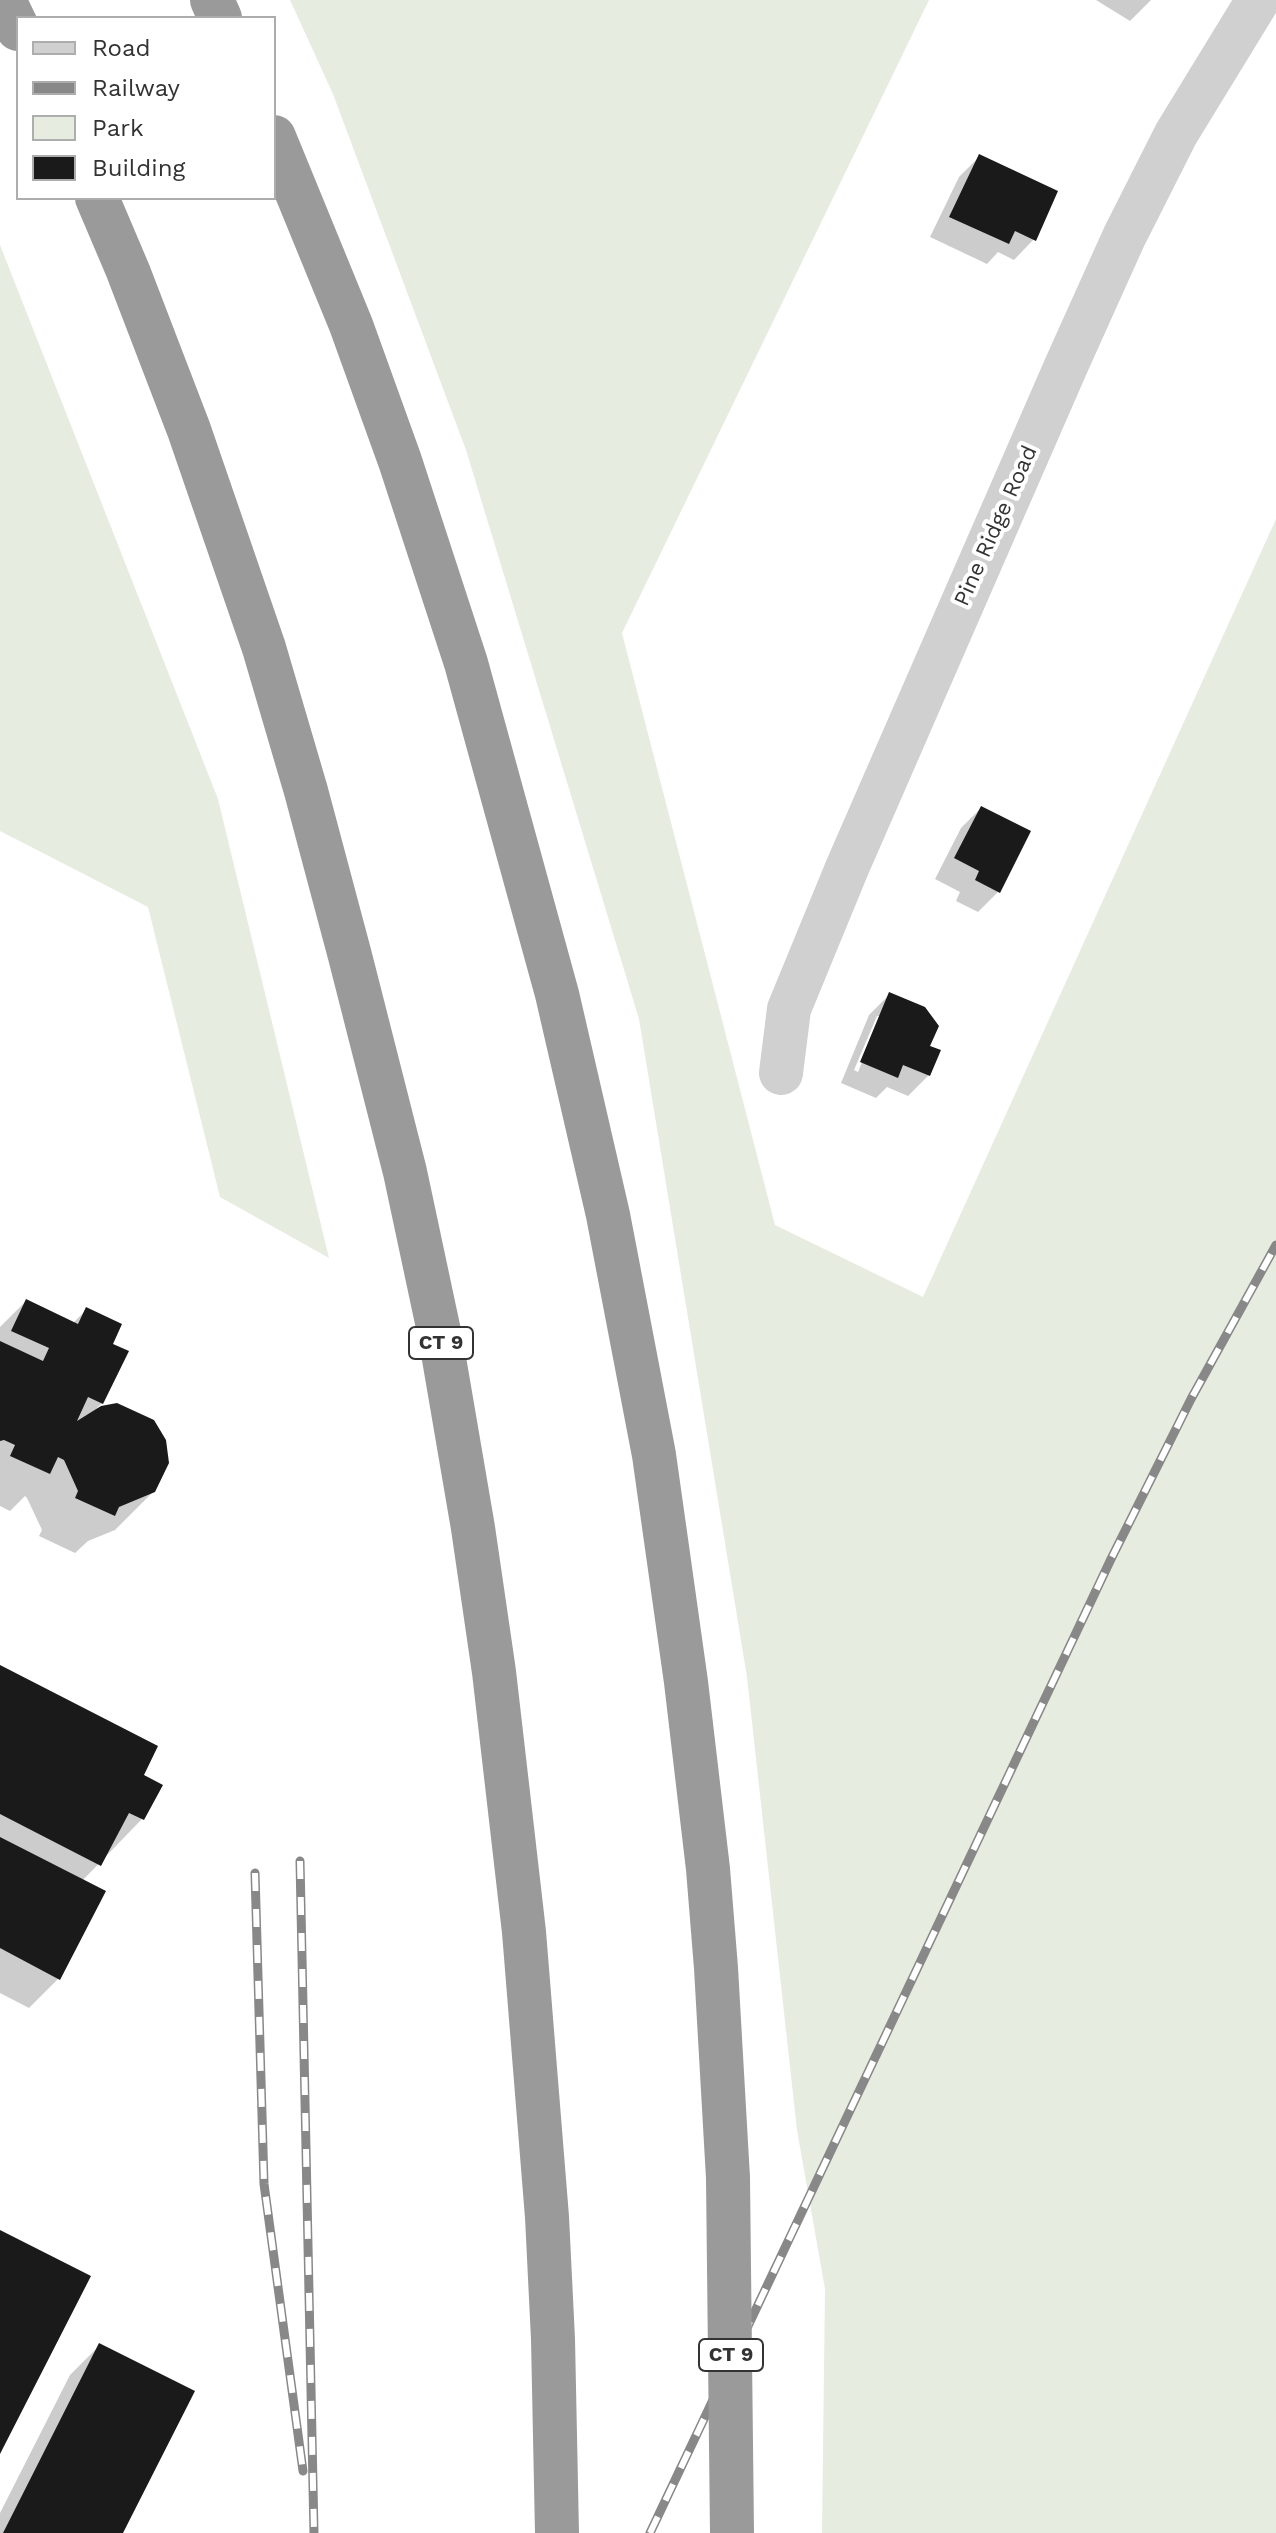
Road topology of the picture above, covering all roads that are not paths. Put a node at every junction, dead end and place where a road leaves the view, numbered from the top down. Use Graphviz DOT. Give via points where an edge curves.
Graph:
graph roads {
  1 [pos="4,0"];
  2 [pos="1258,0"];
  3 [pos="16,25"];
  4 [pos="276,142"];
  5 [pos="98,200"];
  6 [pos="781,1073"];
  7 [pos="557,2533"];
  8 [pos="732,2533"];
  1 -- 3 [label="highway"];
  2 -- 6 [label="street, Pine Ridge Road" via="1176,134 1072,351 789,1009"];
  4 -- 8 [label="highway, CT 9, bridge" via="356,338 466,663 529,887 605,1201 654,1455 709,1883 728,2178"];
  5 -- 7 [label="highway, CT 9" via="189,430 264,648 354,972 441,1341 490,1643 523,1917 547,2217"];
}
